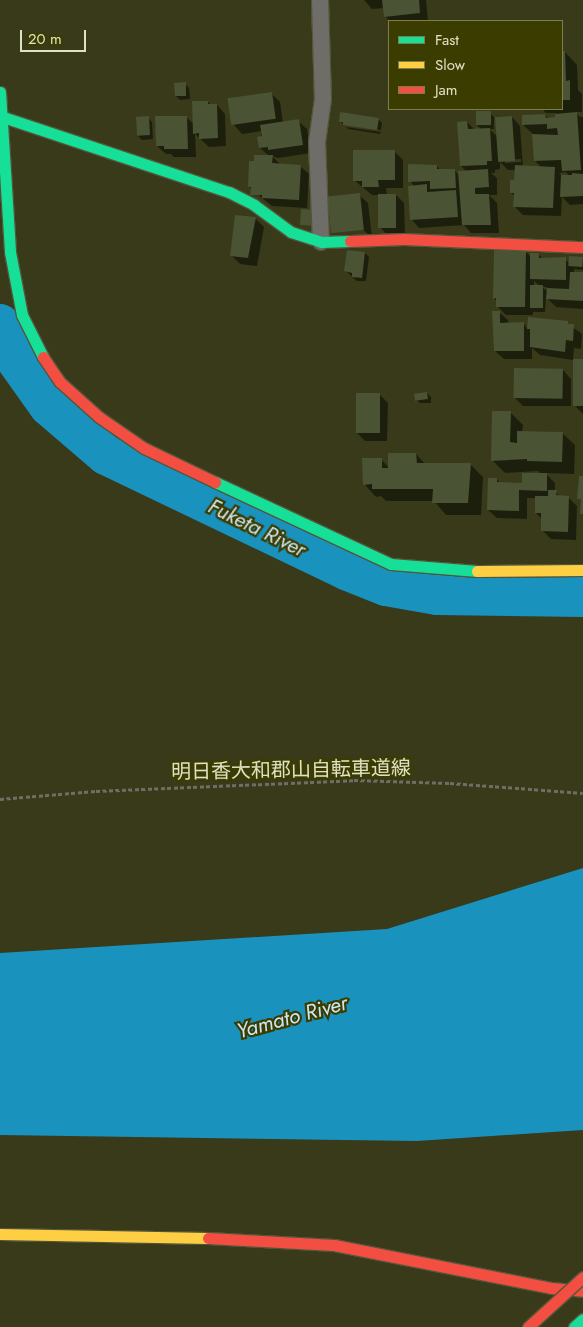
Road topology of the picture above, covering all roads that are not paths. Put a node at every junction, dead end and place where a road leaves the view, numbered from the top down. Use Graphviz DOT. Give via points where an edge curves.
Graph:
graph roads {
  1 [pos="320,0"];
  2 [pos="0,92"];
  3 [pos="3,117"];
  4 [pos="321,242"];
  5 [pos="583,247"];
  6 [pos="583,570"];
  7 [pos="0,1234"];
  8 [pos="583,1277"];
  9 [pos="583,1292"];
  10 [pos="583,1319"];
  11 [pos="528,1327"];
  12 [pos="574,1327"];
  1 -- 4 [label="street" via="323,99 317,142"];
  2 -- 3 [label="main road"];
  3 -- 4 [label="main road" via="229,192 254,205 291,232"];
  3 -- 6 [label="main road" via="10,252 22,316 60,382 99,417 144,448 391,564 461,571"];
  4 -- 5 [label="main road" via="404,239"];
  7 -- 9 [label="main road" via="334,1244"];
  8 -- 11 [label="main road, bridge"];
  10 -- 12 [label="main road"];
}
